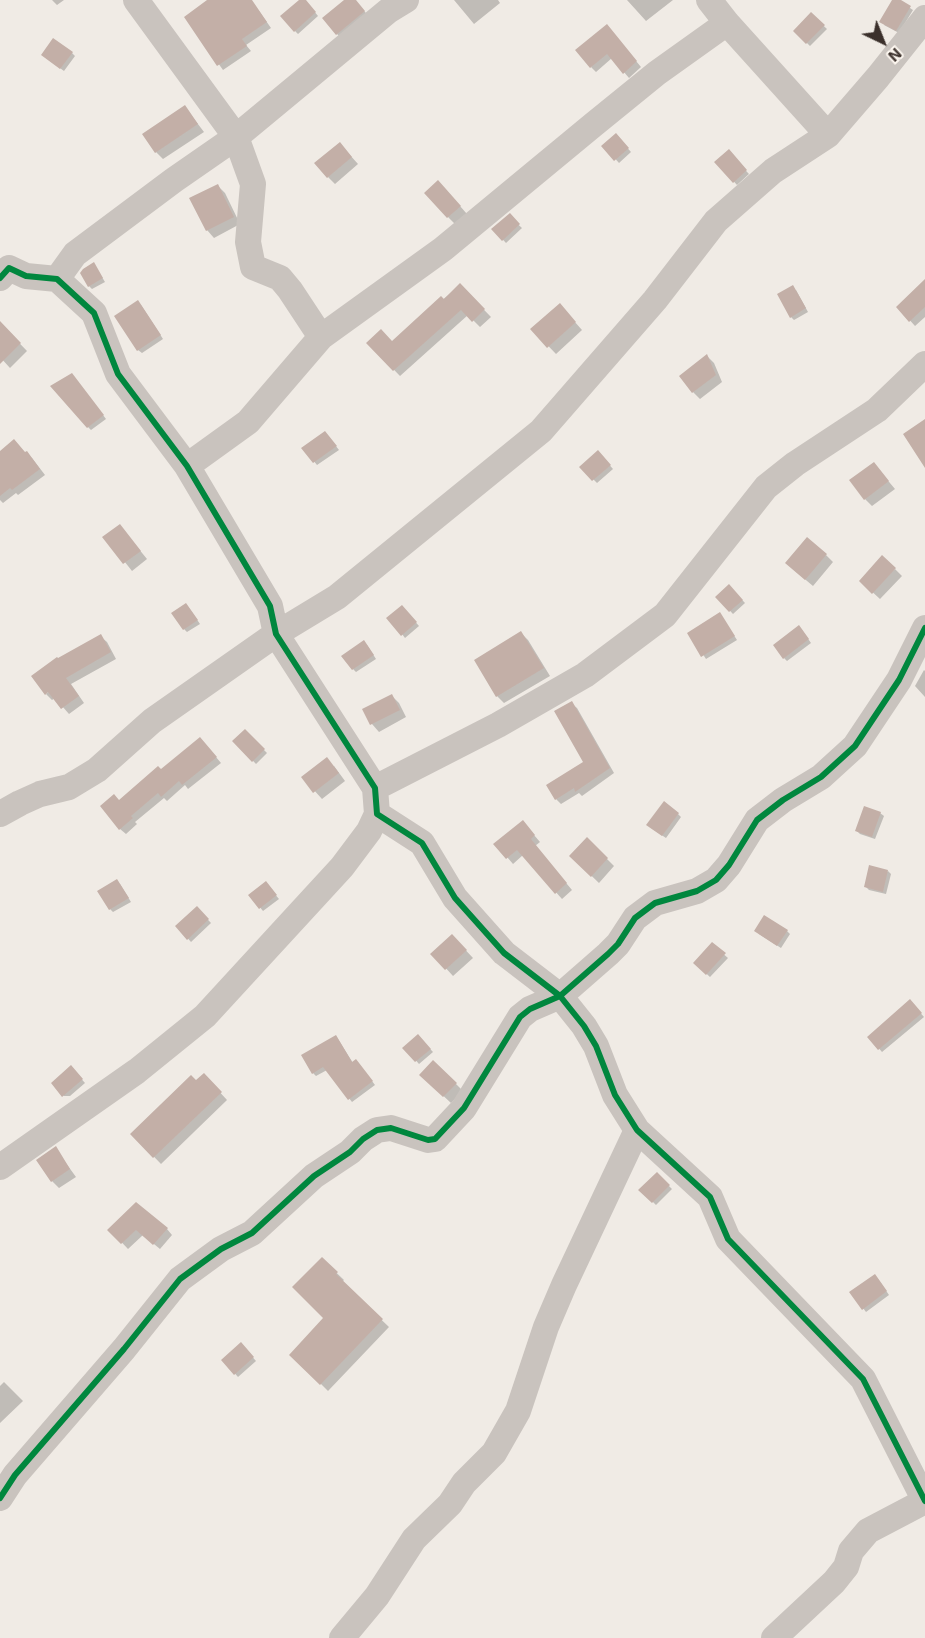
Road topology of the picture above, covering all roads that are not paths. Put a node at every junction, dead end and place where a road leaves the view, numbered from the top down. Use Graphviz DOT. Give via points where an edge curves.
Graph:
graph roads {
  1 [pos="135,0"];
  2 [pos="709,0"];
  3 [pos="392,4"];
  4 [pos="925,18"];
  5 [pos="727,23"];
  6 [pos="828,135"];
  7 [pos="236,137"];
  8 [pos="3,266"];
  9 [pos="57,279"];
  10 [pos="321,337"];
  11 [pos="925,364"];
  12 [pos="187,466"];
  13 [pos="925,628"];
  14 [pos="276,634"];
  15 [pos="375,788"];
  16 [pos="0,814"];
  17 [pos="376,814"];
  18 [pos="560,996"];
  19 [pos="637,1130"];
  20 [pos="0,1167"];
  21 [pos="8,1466"];
  22 [pos="0,1498"];
  23 [pos="925,1501"];
  24 [pos="342,1638"];
  25 [pos="774,1638"];
  1 -- 7 [label="street"];
  2 -- 5 [label="street"];
  3 -- 7 [label="street"];
  4 -- 6 [label="street"];
  5 -- 6 [label="street"];
  5 -- 10 [label="street" via="657,73 443,249"];
  6 -- 14 [label="street" via="773,171 716,221 655,300 541,431 337,597"];
  7 -- 9 [label="street" via="75,254"];
  7 -- 10 [label="street" via="253,184 248,242 253,267 280,278"];
  8 -- 9 [label="street" via="26,276"];
  9 -- 12 [label="street" via="94,314 118,374"];
  10 -- 12 [label="street" via="248,422"];
  11 -- 15 [label="street" via="877,410 766,487 665,615 585,675"];
  12 -- 14 [label="street" via="270,606"];
  13 -- 18 [label="street" via="899,680 855,746 821,777 757,820 716,880 697,891 655,903 635,918 613,949"];
  14 -- 15 [label="street"];
  14 -- 16 [label="street" via="152,721 97,770 69,787 40,794"];
  15 -- 17 [label="street"];
  17 -- 18 [label="street" via="422,843 455,898 504,953"];
  17 -- 20 [label="street" via="369,831 342,867 205,1016 138,1071"];
  18 -- 19 [label="street" via="596,1046 615,1095"];
  18 -- 21 [label="street" via="520,1017 464,1108 435,1139 391,1128 377,1130 314,1176 252,1233 180,1279 124,1349"];
  19 -- 23 [label="street" via="710,1197 728,1239 863,1379"];
  19 -- 24 [label="street" via="546,1326 518,1411 494,1453 414,1539 377,1596"];
  21 -- 22 [label="street"];
  23 -- 25 [label="street" via="868,1531 851,1551 846,1567 834,1582"];
}
